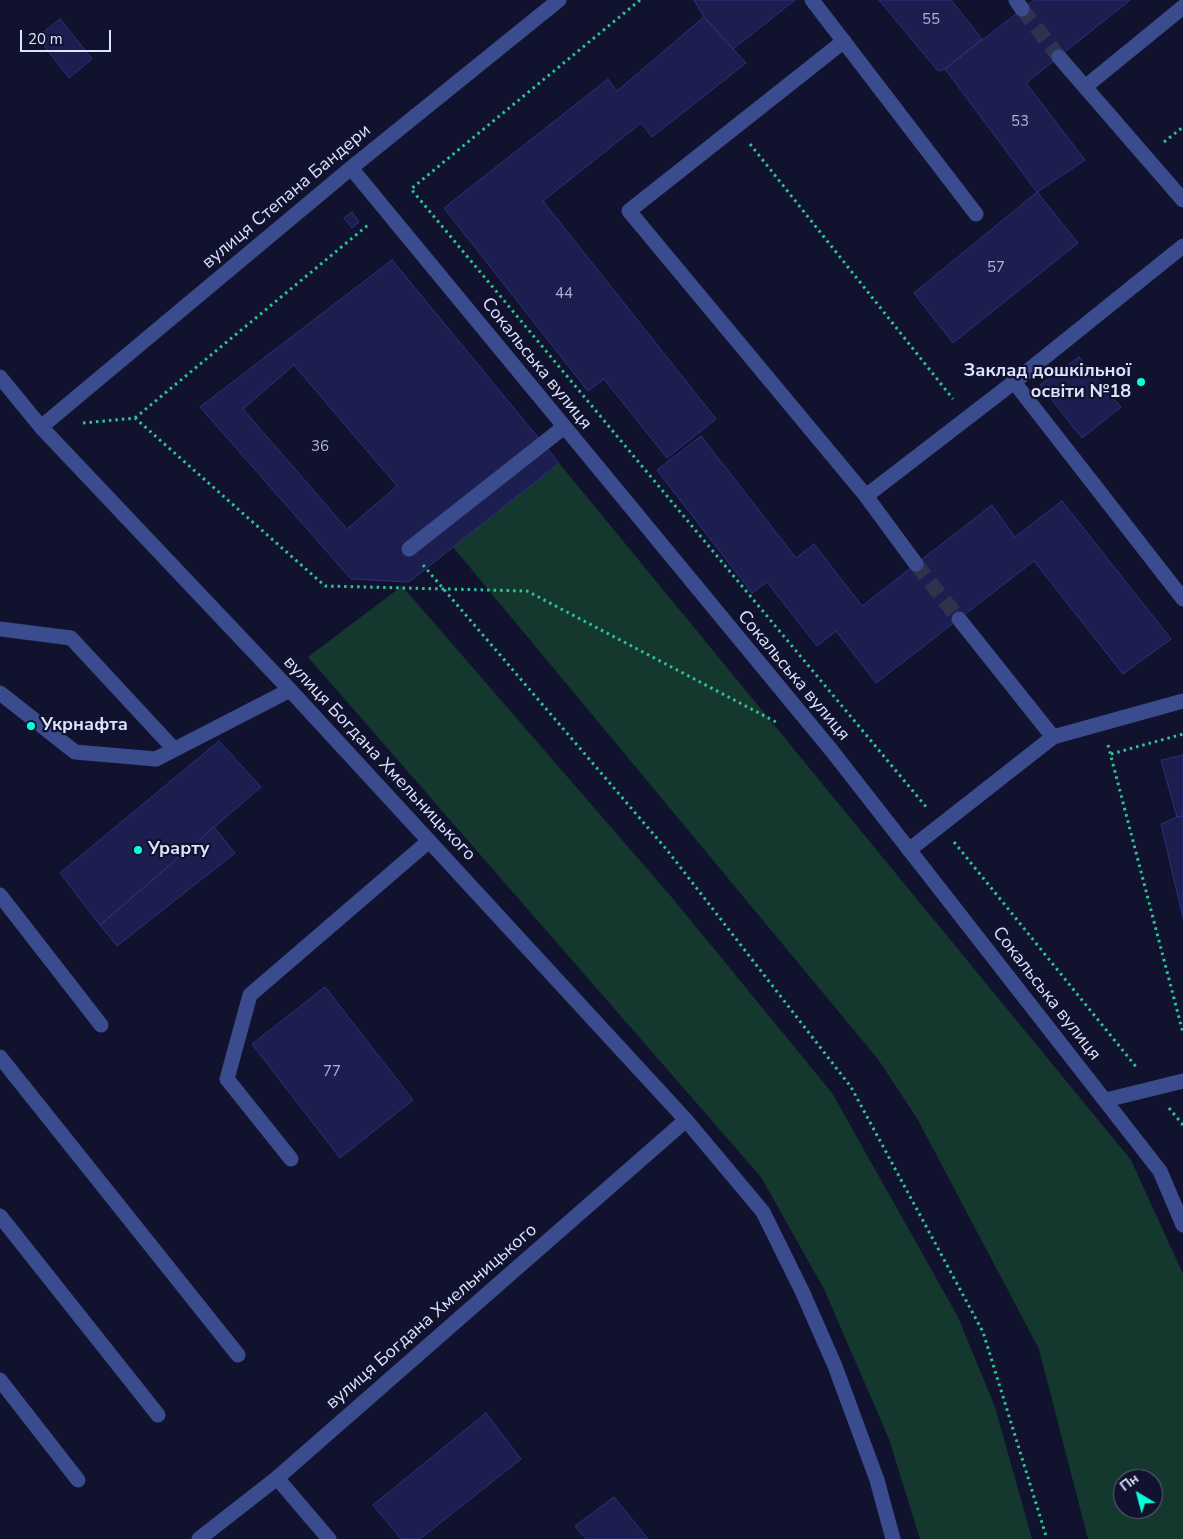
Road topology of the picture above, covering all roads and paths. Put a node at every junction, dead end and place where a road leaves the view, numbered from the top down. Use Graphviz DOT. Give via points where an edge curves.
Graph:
graph roads {
  1 [pos="558,0"];
  2 [pos="640,0"];
  3 [pos="812,0"];
  4 [pos="1183,7"];
  5 [pos="844,41"];
  6 [pos="1059,56"];
  7 [pos="1085,87"];
  8 [pos="736,126"];
  9 [pos="351,168"];
  10 [pos="411,189"];
  11 [pos="1183,200"];
  12 [pos="385,210"];
  13 [pos="976,214"];
  14 [pos="1183,246"];
  15 [pos="0,377"];
  16 [pos="1014,382"];
  17 [pos="968,417"];
  18 [pos="135,418"];
  19 [pos="79,423"];
  20 [pos="41,426"];
  21 [pos="564,428"];
  22 [pos="866,496"];
  23 [pos="409,549"];
  24 [pos="916,564"];
  25 [pos="443,589"];
  26 [pos="1183,599"];
  27 [pos="959,620"];
  28 [pos="0,629"];
  29 [pos="290,690"];
  30 [pos="0,693"];
  31 [pos="1183,701"];
  32 [pos="1102,723"];
  33 [pos="779,724"];
  34 [pos="1183,734"];
  35 [pos="1053,737"];
  36 [pos="174,749"];
  37 [pos="1111,754"];
  38 [pos="941,825"];
  39 [pos="429,841"];
  40 [pos="908,850"];
  41 [pos="0,895"];
  42 [pos="102,1025"];
  43 [pos="1183,1033"];
  44 [pos="0,1057"];
  45 [pos="1183,1081"];
  46 [pos="1153,1088"];
  47 [pos="1106,1100"];
  48 [pos="686,1120"];
  49 [pos="1183,1125"];
  50 [pos="291,1159"];
  51 [pos="0,1216"];
  52 [pos="1183,1225"];
  53 [pos="238,1355"];
  54 [pos="0,1380"];
  55 [pos="158,1415"];
  56 [pos="277,1478"];
  57 [pos="78,1480"];
  58 [pos="199,1539"];
  59 [pos="329,1539"];
  60 [pos="894,1539"];
  61 [pos="1047,1539"];
  1 -- 9 [label="street, вулиця Степана Бандери"];
  2 -- 10 [label="path"];
  3 -- 5 [label="street"];
  4 -- 7 [label="street"];
  5 -- 8 [label="street"];
  5 -- 13 [label="street"];
  6 -- 7 [label="street"];
  7 -- 11 [label="street"];
  8 -- 17 [label="path"];
  8 -- 22 [label="street" via="629,211"];
  9 -- 12 [label="street, Сокальська вулиця"];
  9 -- 20 [label="street, вулиця Степана Бандери"];
  10 -- 12 [label="path"];
  10 -- 38 [label="path"];
  12 -- 18 [label="path"];
  12 -- 21 [label="street, Сокальська вулиця"];
  14 -- 16 [label="street"];
  15 -- 20 [label="street, вулиця Богдана Хмельницького"];
  16 -- 17 [label="street"];
  16 -- 26 [label="street"];
  17 -- 22 [label="street"];
  18 -- 19 [label="path"];
  18 -- 25 [label="path" via="324,586"];
  20 -- 29 [label="street, вулиця Богдана Хмельницького"];
  21 -- 23 [label="street"];
  21 -- 40 [label="street, Сокальська вулиця" via="832,751"];
  22 -- 24 [label="street"];
  23 -- 25 [label="path"];
  25 -- 33 [label="path" via="527,591"];
  25 -- 61 [label="path" via="667,850 851,1087 982,1332"];
  27 -- 35 [label="street"];
  28 -- 36 [label="street" via="71,638"];
  29 -- 36 [label="street"];
  29 -- 39 [label="street, вулиця Богдана Хмельницького"];
  30 -- 36 [label="street" via="75,752 156,759"];
  31 -- 32 [label="street"];
  32 -- 35 [label="street"];
  32 -- 37 [label="path"];
  34 -- 37 [label="path"];
  35 -- 38 [label="street"];
  37 -- 43 [label="path"];
  38 -- 40 [label="street"];
  38 -- 46 [label="path"];
  39 -- 48 [label="street, вулиця Богдана Хмельницького"];
  39 -- 50 [label="street" via="250,995 227,1079"];
  40 -- 47 [label="street, Сокальська вулиця"];
  41 -- 42 [label="street"];
  44 -- 53 [label="street"];
  45 -- 46 [label="street"];
  46 -- 47 [label="street"];
  46 -- 49 [label="path"];
  47 -- 52 [label="street, Сокальська вулиця" via="1160,1171"];
  48 -- 56 [label="street, вулиця Богдана Хмельницького"];
  48 -- 60 [label="street, вулиця Богдана Хмельницького" via="763,1212 798,1282 835,1366 877,1480"];
  51 -- 55 [label="street"];
  54 -- 57 [label="street"];
  56 -- 58 [label="street, вулиця Богдана Хмельницького"];
  56 -- 59 [label="street"];
}
